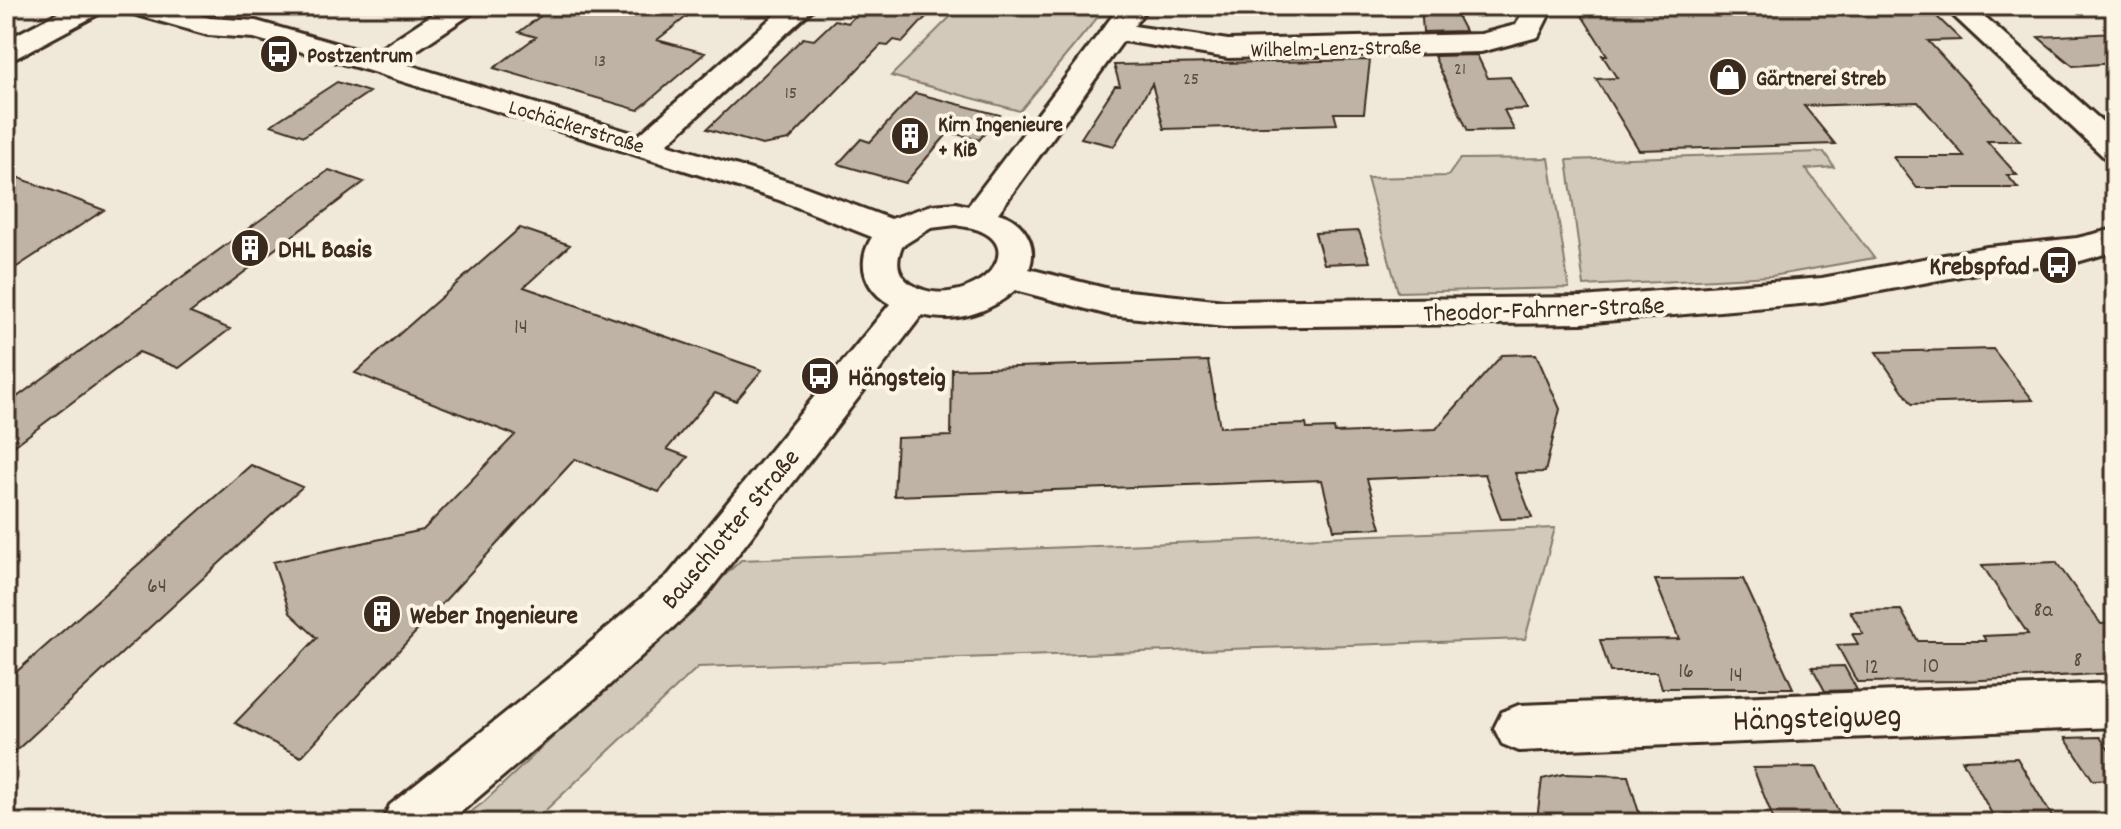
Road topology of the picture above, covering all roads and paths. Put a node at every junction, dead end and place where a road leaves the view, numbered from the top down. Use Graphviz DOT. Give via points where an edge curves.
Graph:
graph roads {
  1 [pos="92,6"];
  2 [pos="137,6"];
  3 [pos="211,6"];
  4 [pos="464,6"];
  5 [pos="802,6"];
  6 [pos="1534,6"];
  7 [pos="1957,6"];
  8 [pos="1126,18"];
  9 [pos="256,30"];
  10 [pos="6,52"];
  11 [pos="376,64"];
  12 [pos="646,146"];
  13 [pos="2115,150"];
  14 [pos="977,217"];
  15 [pos="894,233"];
  16 [pos="2115,240"];
  17 [pos="2077,250"];
  18 [pos="2115,256"];
  19 [pos="1010,276"];
  20 [pos="914,300"];
  21 [pos="2115,705"];
  22 [pos="1519,728"];
  23 [pos="408,823"];
  1 -- 10 [label="street"];
  2 -- 9 [label="street, Lochäckerstraße" via="208,26"];
  3 -- 9 [label="street, Lochäckerstraße"];
  4 -- 11 [label="street"];
  5 -- 12 [label="street"];
  6 -- 8 [label="street, Wilhelm-Lenz-Straße" via="1528,31 1481,43 1228,49 1183,44"];
  7 -- 13 [label="street"];
  8 -- 14 [label="street"];
  9 -- 11 [label="street, Lochäckerstraße"];
  11 -- 12 [label="street, Lochäckerstraße"];
  12 -- 15 [label="street, Lochäckerstraße"];
  14 -- 15 [label="street" via="935,215"];
  14 -- 19 [label="street" via="1002,228 1013,240 1017,262"];
  15 -- 20 [label="street" via="881,252 881,270 891,287"];
  16 -- 17 [label="street, Theodor-Fahrner-Straße"];
  17 -- 18 [label="street, Theodor-Fahrner-Straße"];
  17 -- 19 [label="street, Theodor-Fahrner-Straße" via="1987,259 1822,290 1582,310 1225,314 1109,302"];
  19 -- 20 [label="street" via="991,293 963,303"];
  20 -- 23 [label="street, Bauschlotter Straße" via="685,588"];
  21 -- 22 [label="street, Hängsteigweg"];
}
